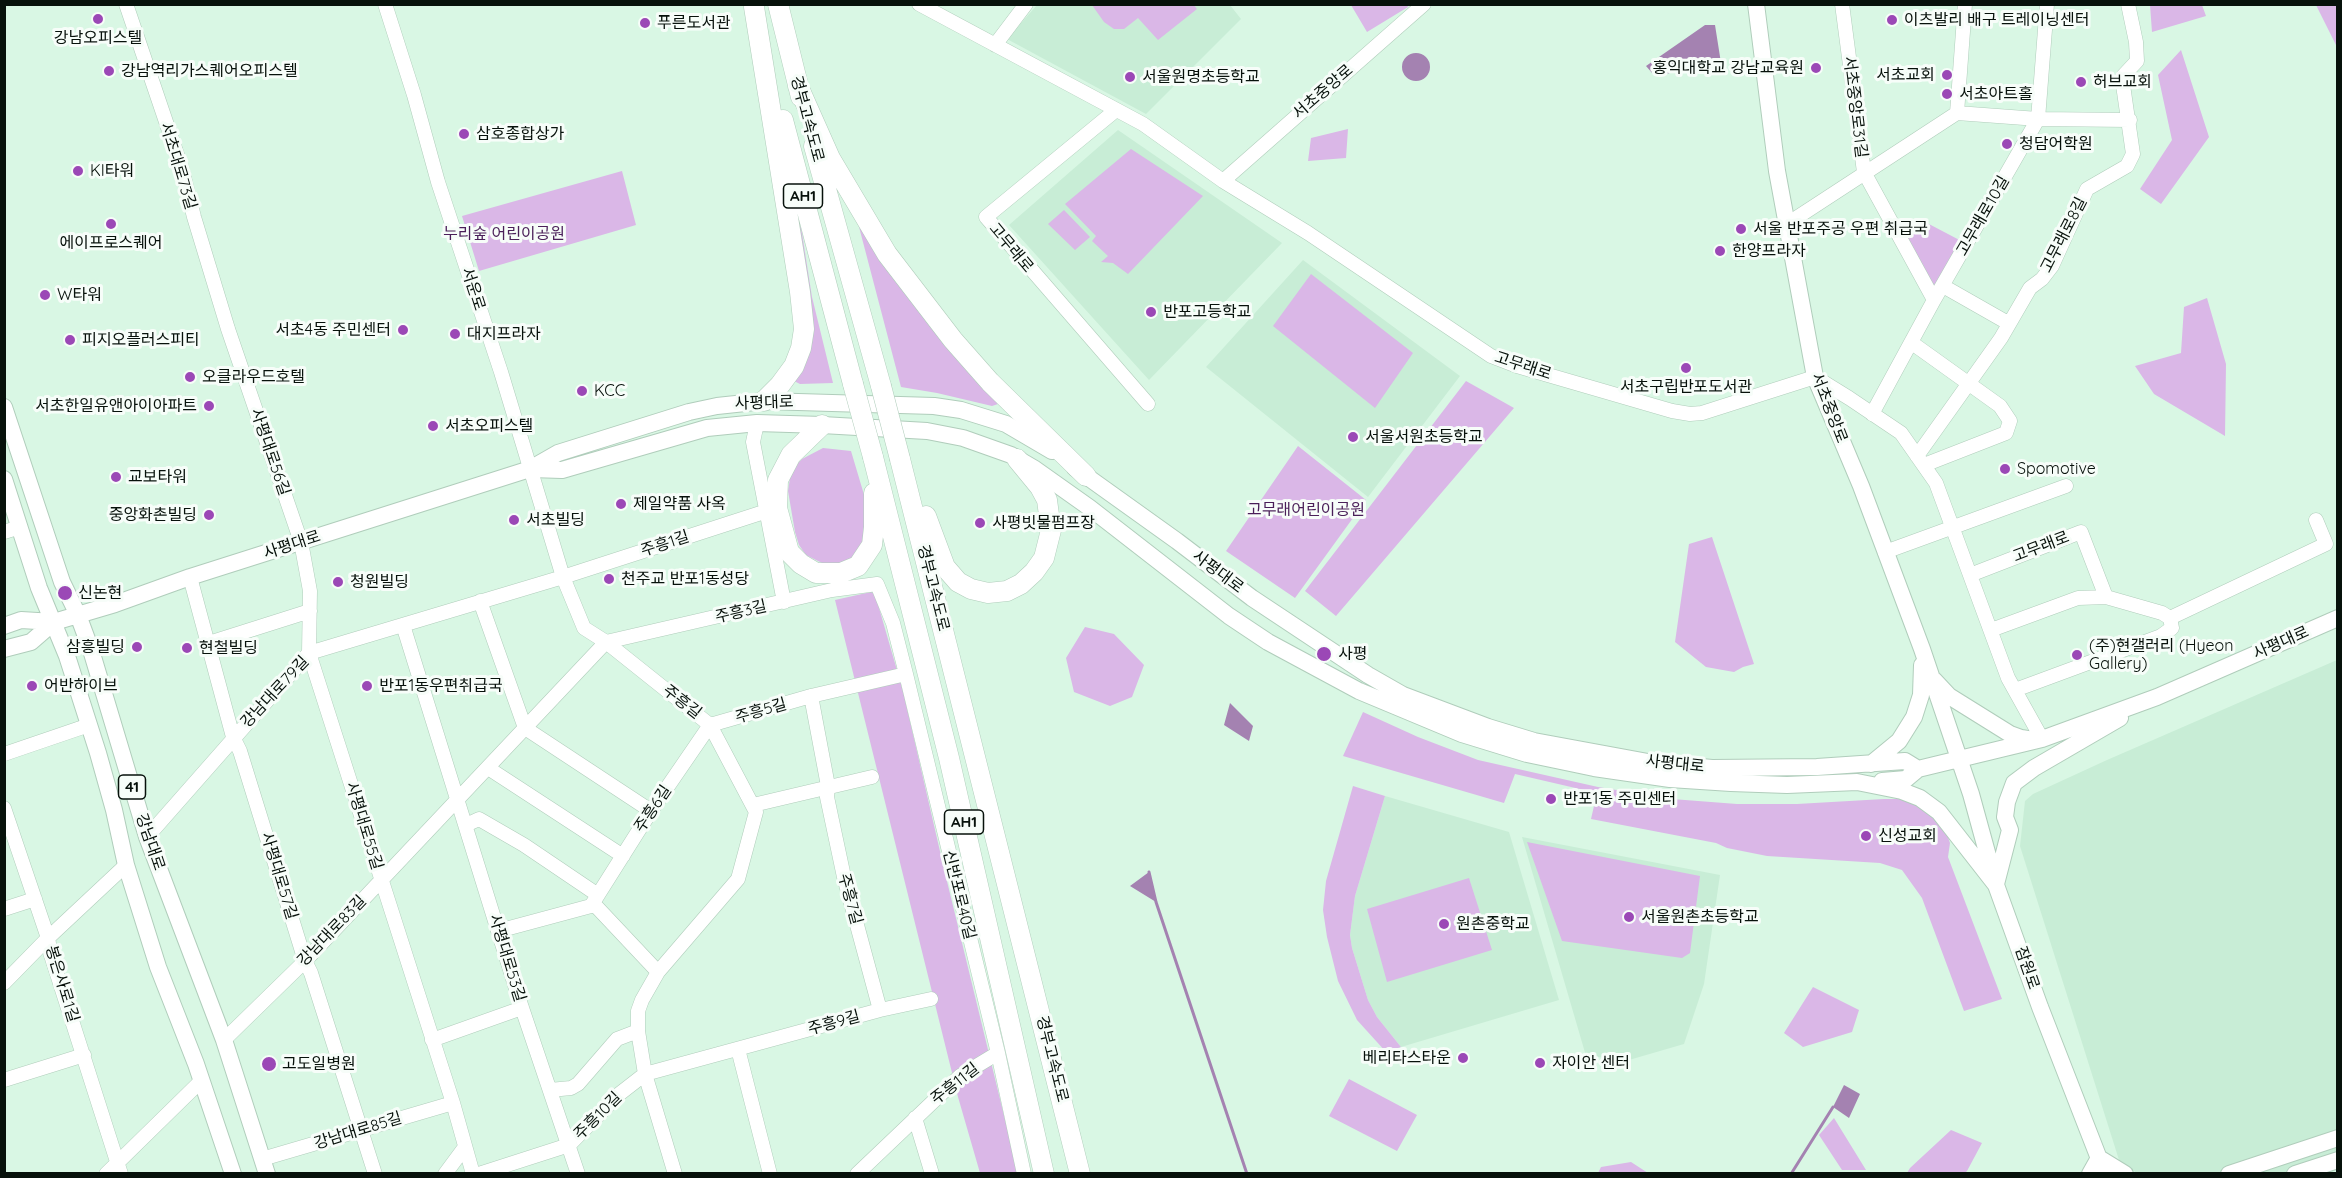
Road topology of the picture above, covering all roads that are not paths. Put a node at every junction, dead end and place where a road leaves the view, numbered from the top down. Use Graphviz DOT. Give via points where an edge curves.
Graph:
graph roads {
  1 [pos="126,4"];
  2 [pos="385,4"];
  3 [pos="778,4"];
  4 [pos="1026,4"];
  5 [pos="1424,4"];
  6 [pos="1756,4"];
  7 [pos="1842,4"];
  8 [pos="1965,4"];
  9 [pos="2047,4"];
  10 [pos="2128,4"];
  11 [pos="922,5"];
  12 [pos="753,6"];
  13 [pos="995,45"];
  14 [pos="798,86"];
  15 [pos="1116,110"];
  16 [pos="1957,112"];
  17 [pos="2038,119"];
  18 [pos="2130,120"];
  19 [pos="1864,172"];
  20 [pos="1223,181"];
  21 [pos="1787,224"];
  22 [pos="1943,286"];
  23 [pos="1934,300"];
  24 [pos="2008,323"];
  25 [pos="228,329"];
  26 [pos="1912,344"];
  27 [pos="1815,377"];
  28 [pos="1970,384"];
  29 [pos="764,401"];
  30 [pos="1148,404"];
  31 [pos="4,407"];
  32 [pos="1872,414"];
  33 [pos="757,423"];
  34 [pos="822,425"];
  35 [pos="1017,459"];
  36 [pos="1921,461"];
  37 [pos="875,464"];
  38 [pos="530,469"];
  39 [pos="1086,476"];
  40 [pos="4,479"];
  41 [pos="2066,486"];
  42 [pos="908,488"];
  43 [pos="767,511"];
  44 [pos="2316,520"];
  45 [pos="1953,527"];
  46 [pos="12,529"];
  47 [pos="301,542"];
  48 [pos="1885,552"];
  49 [pos="1970,574"];
  50 [pos="190,577"];
  51 [pos="563,577"];
  52 [pos="877,584"];
  53 [pos="2106,597"];
  54 [pos="480,600"];
  55 [pos="784,602"];
  56 [pos="310,611"];
  57 [pos="78,615"];
  58 [pos="2170,618"];
  59 [pos="2337,618"];
  60 [pos="54,622"];
  61 [pos="4,626"];
  62 [pos="403,626"];
  63 [pos="1990,630"];
  64 [pos="606,642"];
  65 [pos="209,643"];
  66 [pos="4,649"];
  67 [pos="1922,649"];
  68 [pos="309,653"];
  69 [pos="906,674"];
  70 [pos="1931,676"];
  71 [pos="2015,690"];
  72 [pos="811,696"];
  73 [pos="2157,697"];
  74 [pos="89,725"];
  75 [pos="710,725"];
  76 [pos="525,729"];
  77 [pos="233,737"];
  78 [pos="2040,739"];
  79 [pos="4,754"];
  80 [pos="1959,759"];
  81 [pos="1867,764"];
  82 [pos="488,768"];
  83 [pos="1918,769"];
  84 [pos="872,777"];
  85 [pos="1857,782"];
  86 [pos="1820,784"];
  87 [pos="828,786"];
  88 [pos="458,799"];
  89 [pos="753,805"];
  90 [pos="4,808"];
  91 [pos="651,811"];
  92 [pos="466,825"];
  93 [pos="8,832"];
  94 [pos="147,837"];
  95 [pos="622,856"];
  96 [pos="126,865"];
  97 [pos="381,880"];
  98 [pos="1996,885"];
  99 [pos="35,899"];
  100 [pos="595,899"];
  101 [pos="4,909"];
  102 [pos="498,931"];
  103 [pos="48,938"];
  104 [pos="305,961"];
  105 [pos="658,972"];
  106 [pos="4,983"];
  107 [pos="931,999"];
  108 [pos="522,1008"];
  109 [pos="880,1010"];
  110 [pos="638,1031"];
  111 [pos="224,1040"];
  112 [pos="432,1040"];
  113 [pos="738,1049"];
  114 [pos="998,1053"];
  115 [pos="84,1054"];
  116 [pos="645,1074"];
  117 [pos="4,1080"];
  118 [pos="201,1081"];
  119 [pos="550,1090"];
  120 [pos="453,1103"];
  121 [pos="915,1118"];
  122 [pos="1068,1121"];
  123 [pos="362,1131"];
  124 [pos="2337,1138"];
  125 [pos="569,1145"];
  126 [pos="465,1147"];
  127 [pos="2337,1160"];
  128 [pos="265,1166"];
  129 [pos="2102,1166"];
  130 [pos="119,1167"];
  131 [pos="1021,1172"];
  132 [pos="106,1173"];
  133 [pos="233,1173"];
  134 [pos="375,1173"];
  135 [pos="445,1173"];
  136 [pos="473,1173"];
  137 [pos="479,1173"];
  138 [pos="578,1173"];
  139 [pos="675,1173"];
  140 [pos="771,1173"];
  141 [pos="857,1173"];
  142 [pos="932,1173"];
  143 [pos="1044,1173"];
  144 [pos="1080,1173"];
  145 [pos="1085,1173"];
  146 [pos="2090,1173"];
  147 [pos="2125,1173"];
  148 [pos="2229,1173"];
  149 [pos="2295,1173"];
  1 -- 25 [label="street, 서초대로73길" via="182,169"];
  2 -- 38 [label="street, 서운로"];
  3 -- 14 [label="highway, 경부고속도로 / AH1"];
  4 -- 13 [label="street"];
  5 -- 20 [label="street, 서초중앙로"];
  6 -- 21 [label="main road, 서초중앙로"];
  7 -- 19 [label="street, 서초중앙로31길"];
  8 -- 16 [label="street"];
  9 -- 17 [label="street, 고무래로10길"];
  10 -- 18 [label="street, 고무래로8길" via="2137,61 2123,76"];
  11 -- 13 [label="street, 고무래로"];
  12 -- 29 [label="highway" via="804,328 794,366"];
  12 -- 37 [label="highway, 경부고속도로 / AH1, bridge"];
  13 -- 15 [label="street, 고무래로"];
  14 -- 39 [label="highway" via="847,191 887,255 990,382"];
  14 -- 42 [label="highway, 경부고속도로 / AH1, bridge"];
  15 -- 20 [label="street, 고무래로" via="1143,124"];
  15 -- 30 [label="street, 고무래로" via="986,217"];
  16 -- 17 [label="street"];
  16 -- 19 [label="street"];
  17 -- 18 [label="street"];
  17 -- 22 [label="street, 고무래로10길"];
  18 -- 24 [label="street, 고무래로8길" via="2133,154 2127,166 2087,189 2052,266 2030,288"];
  19 -- 21 [label="street"];
  19 -- 23 [label="street, 서초중앙로31길"];
  20 -- 27 [label="street, 고무래로" via="1308,233 1491,357 1517,366 1690,414"];
  21 -- 27 [label="main road, 서초중앙로"];
  22 -- 23 [label="street, 고무래로10길"];
  22 -- 24 [label="street"];
  23 -- 26 [label="street, 고무래로10길"];
  24 -- 28 [label="street, 고무래로8길"];
  25 -- 47 [label="street, 사평대로56길"];
  26 -- 28 [label="street"];
  26 -- 32 [label="street, 고무래로10길"];
  27 -- 32 [label="street"];
  27 -- 48 [label="main road, 서초중앙로"];
  28 -- 36 [label="street, 고무래로8길"];
  28 -- 36 [label="street" via="2000,406 2010,421 2006,433"];
  29 -- 38 [label="main road, 사평대로" via="689,412 558,453"];
  29 -- 39 [label="main road, 사평대로" via="910,404 961,410 1022,432"];
  31 -- 57 [label="main road, 강남대로 / 41" via="62,582"];
  32 -- 36 [label="street" via="1901,433"];
  33 -- 34 [label="main road, 사평대로"];
  33 -- 38 [label="main road, 사평대로" via="707,428 562,470"];
  33 -- 43 [label="street, 사평대로" via="753,442"];
  34 -- 35 [label="main road, 사평대로" via="944,434"];
  34 -- 37 [label="highway" via="791,455 777,487 782,535 789,552 801,564 816,573 834,574 862,562 873,537"];
  35 -- 42 [label="highway" via="1047,500 1051,530 1040,565 1007,591 977,591 949,574 929,520"];
  35 -- 86 [label="main road, 사평대로" via="1056,483 1268,642 1359,691 1462,734 1559,761 1670,779"];
  36 -- 45 [label="street" via="1936,483"];
  37 -- 143 [label="highway, 경부고속도로 / AH1" via="949,758"];
  38 -- 47 [label="main road, 사평대로"];
  38 -- 51 [label="street, 주흥길"];
  39 -- 81 [label="main road, 사평대로" via="1344,660 1403,695 1455,715 1534,741 1648,762 1712,768"];
  40 -- 46 [label="main road, 강남대로 / 41"];
  41 -- 45 [label="street"];
  42 -- 122 [label="highway, 경부고속도로 / AH1"];
  43 -- 51 [label="street, 주흥1길"];
  43 -- 55 [label="street, 사평대로"];
  44 -- 58 [label="street" via="2326,544"];
  45 -- 48 [label="street"];
  45 -- 49 [label="street"];
  46 -- 60 [label="main road, 강남대로 / 41"];
  47 -- 50 [label="main road, 사평대로"];
  47 -- 56 [label="street, 사평대로55길"];
  48 -- 67 [label="main road, 서초중앙로"];
  49 -- 53 [label="street, 고무래로" via="2081,532"];
  49 -- 63 [label="street"];
  50 -- 57 [label="main road, 사평대로"];
  50 -- 65 [label="street, 사평대로57길"];
  51 -- 54 [label="street, 강남대로79길"];
  51 -- 64 [label="street, 주흥길" via="584,628"];
  52 -- 55 [label="street, 주흥3길"];
  52 -- 69 [label="street, 신반포로40길" via="893,623"];
  53 -- 58 [label="street"];
  53 -- 63 [label="street" via="2078,598"];
  54 -- 62 [label="street, 강남대로79길"];
  54 -- 76 [label="street"];
  55 -- 64 [label="street, 주흥3길"];
  56 -- 65 [label="street"];
  56 -- 68 [label="street, 사평대로55길"];
  57 -- 60 [label="main road, 사평대로"];
  57 -- 94 [label="main road, 강남대로 / 41"];
  58 -- 71 [label="street" via="2172,628 2161,636"];
  59 -- 73 [label="main road, 사평대로"];
  60 -- 61 [label="main road" via="21,620"];
  60 -- 66 [label="main road" via="31,642"];
  60 -- 74 [label="main road, 강남대로 / 41"];
  62 -- 68 [label="street, 강남대로79길"];
  62 -- 88 [label="street, 사평대로53길"];
  63 -- 71 [label="street"];
  64 -- 75 [label="street, 주흥길"];
  64 -- 76 [label="street, 강남대로83길"];
  65 -- 77 [label="street, 사평대로57길"];
  67 -- 70 [label="main road, 서초중앙로"];
  67 -- 81 [label="main road" via="1922,689 1914,717 1899,741"];
  68 -- 77 [label="street, 강남대로79길"];
  68 -- 97 [label="street, 사평대로55길"];
  69 -- 72 [label="street, 주흥5길"];
  69 -- 114 [label="street, 신반포로40길"];
  70 -- 78 [label="main road" via="1946,693 2010,734"];
  70 -- 80 [label="main road, 서초중앙로"];
  71 -- 78 [label="street"];
  72 -- 75 [label="street, 주흥5길"];
  72 -- 87 [label="street"];
  73 -- 78 [label="main road, 사평대로"];
  73 -- 98 [label="main road" via="2014,783 2005,817 2010,830"];
  74 -- 79 [label="street"];
  74 -- 96 [label="main road, 강남대로 / 41"];
  75 -- 89 [label="street, 주흥길"];
  75 -- 91 [label="street, 주흥6길"];
  76 -- 82 [label="street, 강남대로83길"];
  76 -- 91 [label="street"];
  77 -- 94 [label="street, 강남대로79길"];
  77 -- 104 [label="street, 사평대로57길"];
  78 -- 80 [label="main road, 사평대로"];
  80 -- 83 [label="main road, 사평대로"];
  80 -- 98 [label="main road, 잠원로"];
  81 -- 83 [label="main road, 사평대로" via="1905,761"];
  81 -- 86 [label="main road" via="1864,772 1832,775"];
  82 -- 88 [label="street, 강남대로83길"];
  82 -- 95 [label="street"];
  83 -- 85 [label="main road, 사평대로" via="1906,779"];
  84 -- 87 [label="street"];
  85 -- 86 [label="main road, 사평대로"];
  85 -- 98 [label="main road" via="1902,791 1929,803 1945,817"];
  87 -- 89 [label="street"];
  87 -- 109 [label="street, 주흥7길" via="844,877"];
  88 -- 92 [label="street, 사평대로53길"];
  88 -- 97 [label="street, 강남대로83길"];
  89 -- 105 [label="street" via="756,812 738,879"];
  90 -- 93 [label="street, 봉은사로1길"];
  91 -- 95 [label="street, 주흥6길"];
  92 -- 100 [label="street" via="479,819 518,842"];
  92 -- 102 [label="street, 사평대로53길"];
  93 -- 99 [label="street, 봉은사로1길"];
  94 -- 111 [label="main road, 강남대로 / 41"];
  95 -- 100 [label="street, 주흥6길"];
  96 -- 103 [label="street"];
  96 -- 118 [label="main road, 강남대로 / 41" via="158,968"];
  97 -- 104 [label="street, 강남대로83길"];
  97 -- 112 [label="street, 사평대로55길"];
  98 -- 129 [label="main road, 잠원로"];
  99 -- 101 [label="street"];
  99 -- 103 [label="street, 봉은사로1길"];
  100 -- 102 [label="street" via="591,906"];
  100 -- 105 [label="street"];
  102 -- 108 [label="street, 사평대로53길"];
  103 -- 106 [label="street"];
  103 -- 115 [label="street, 봉은사로1길"];
  104 -- 111 [label="street, 강남대로83길"];
  104 -- 123 [label="street, 사평대로57길"];
  105 -- 110 [label="street" via="642,1000"];
  107 -- 109 [label="street, 주흥9길"];
  108 -- 112 [label="street"];
  108 -- 119 [label="street, 사평대로53길"];
  109 -- 113 [label="street, 주흥9길"];
  110 -- 116 [label="street"];
  110 -- 119 [label="street" via="618,1039 578,1084"];
  111 -- 128 [label="main road, 강남대로 / 41"];
  112 -- 120 [label="street, 사평대로55길"];
  113 -- 116 [label="street, 주흥9길"];
  113 -- 140 [label="street"];
  114 -- 121 [label="street, 주흥11길" via="960,1076"];
  114 -- 131 [label="street, 신반포로40길"];
  115 -- 117 [label="street"];
  115 -- 130 [label="street, 봉은사로1길"];
  116 -- 125 [label="street, 주흥10길" via="618,1095"];
  116 -- 139 [label="street"];
  118 -- 130 [label="street"];
  118 -- 133 [label="main road, 강남대로 / 41"];
  119 -- 125 [label="street, 사평대로53길"];
  120 -- 123 [label="street, 강남대로85길"];
  120 -- 126 [label="street, 사평대로55길"];
  121 -- 141 [label="street, 주흥11길"];
  121 -- 142 [label="street, 주흥11길"];
  122 -- 144 [label="highway, 경부고속도로 / AH1"];
  122 -- 145 [label="highway"];
  123 -- 128 [label="street, 강남대로85길"];
  123 -- 134 [label="street, 사평대로57길"];
  124 -- 148 [label="main road"];
  125 -- 137 [label="street, 주흥10길"];
  125 -- 138 [label="street, 사평대로53길"];
  126 -- 135 [label="street"];
  126 -- 136 [label="street, 사평대로55길"];
  127 -- 149 [label="main road"];
  129 -- 146 [label="main road"];
  129 -- 147 [label="main road"];
  130 -- 132 [label="street"];
}
